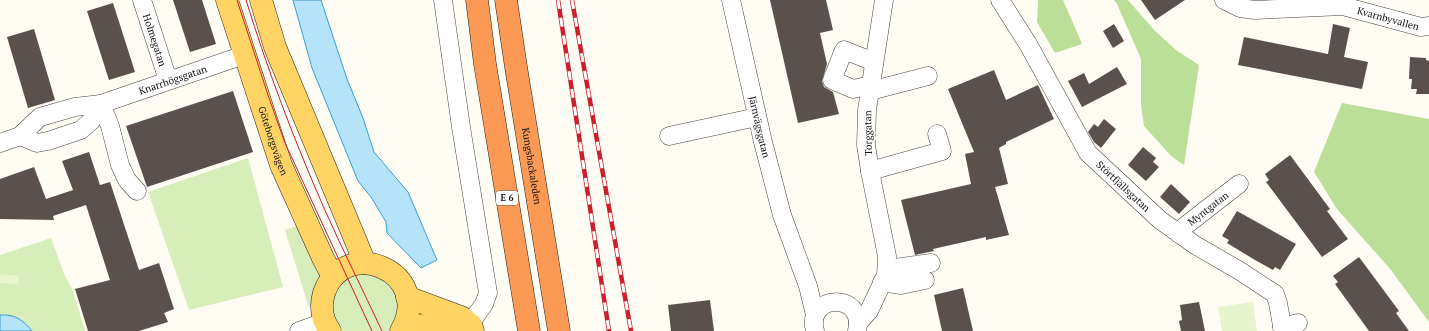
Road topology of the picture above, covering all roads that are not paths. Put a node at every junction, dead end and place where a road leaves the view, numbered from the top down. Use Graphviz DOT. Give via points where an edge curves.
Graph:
graph roads {
  1 [pos="142,0"];
  2 [pos="227,0"];
  3 [pos="261,0"];
  4 [pos="444,0"];
  5 [pos="477,0"];
  6 [pos="506,0"];
  7 [pos="730,0"];
  8 [pos="884,0"];
  9 [pos="1000,0"];
  10 [pos="1228,1"];
  11 [pos="1429,26"];
  12 [pos="244,55"];
  13 [pos="874,62"];
  14 [pos="928,76"];
  15 [pos="168,80"];
  16 [pos="870,88"];
  17 [pos="101,104"];
  18 [pos="757,117"];
  19 [pos="938,134"];
  20 [pos="20,136"];
  21 [pos="669,136"];
  22 [pos="0,143"];
  23 [pos="870,171"];
  24 [pos="1239,184"];
  25 [pos="137,191"];
  26 [pos="1179,234"];
  27 [pos="796,251"];
  28 [pos="366,263"];
  29 [pos="928,272"];
  30 [pos="333,277"];
  31 [pos="883,280"];
  32 [pos="408,297"];
  33 [pos="839,302"];
  34 [pos="813,325"];
  35 [pos="327,326"];
  36 [pos="1287,327"];
  37 [pos="402,328"];
  38 [pos="466,329"];
  39 [pos="858,329"];
  40 [pos="299,331"];
  41 [pos="529,331"];
  42 [pos="559,331"];
  1 -- 15 [label="street, Holmegatan"];
  2 -- 12 [label="main road, Göteborgsvägen"];
  3 -- 28 [label="main road" via="276,47"];
  4 -- 38 [label="street" via="488,293 484,304"];
  5 -- 41 [label="highway, E 6"];
  6 -- 42 [label="highway, Kungsbackaleden"];
  7 -- 18 [label="street, Järnvägsgatan"];
  8 -- 13 [label="street, Torggatan"];
  9 -- 26 [label="street, Störtfjällsgatan" via="1028,44 1088,153 1160,220"];
  10 -- 11 [label="street, Kvarnbyvallen" via="1240,8 1255,10 1343,6 1421,27"];
  12 -- 15 [label="street, Knarrhögsgatan"];
  12 -- 30 [label="main road, Göteborgsvägen" via="281,165"];
  13 -- 16 [label="street, Torggatan"];
  13 -- 16 [label="street" via="844,50 832,80 853,89"];
  14 -- 16 [label="street"];
  15 -- 17 [label="street, Knarrhögsgatan"];
  16 -- 23 [label="street, Torggatan" via="866,145"];
  17 -- 20 [label="street, Knarrhögsgatan" via="74,107 40,118"];
  17 -- 20 [label="street" via="91,121 81,130 37,143"];
  17 -- 25 [label="street" via="110,126 120,165 127,180"];
  18 -- 21 [label="street"];
  18 -- 27 [label="street, Järnvägsgatan" via="782,215"];
  19 -- 23 [label="street" via="942,151"];
  20 -- 22 [label="street, Knarrhögsgatan"];
  23 -- 31 [label="street, Torggatan" via="887,256"];
  24 -- 26 [label="street, Myntgatan"];
  26 -- 36 [label="street, Störtfjällsgatan" via="1275,294"];
  27 -- 33 [label="street, Järnvägsgatan" via="817,284"];
  27 -- 34 [label="street, Järnvägsgatan" via="808,286"];
  28 -- 30 [label="main road" via="342,269"];
  28 -- 32 [label="main road" via="380,266 392,273 402,283"];
  29 -- 31 [label="street" via="901,284"];
  30 -- 35 [label="main road" via="322,302"];
  31 -- 33 [label="street" via="853,300"];
  31 -- 39 [label="street, Torggatan"];
  32 -- 37 [label="main road" via="408,311"];
  32 -- 38 [label="main road" via="455,315"];
  33 -- 34 [label="street" via="821,307"];
  33 -- 39 [label="street, Järnvägsgatan" via="854,311"];
  35 -- 40 [label="street"];
  37 -- 38 [label="main road" via="435,325"];
}
